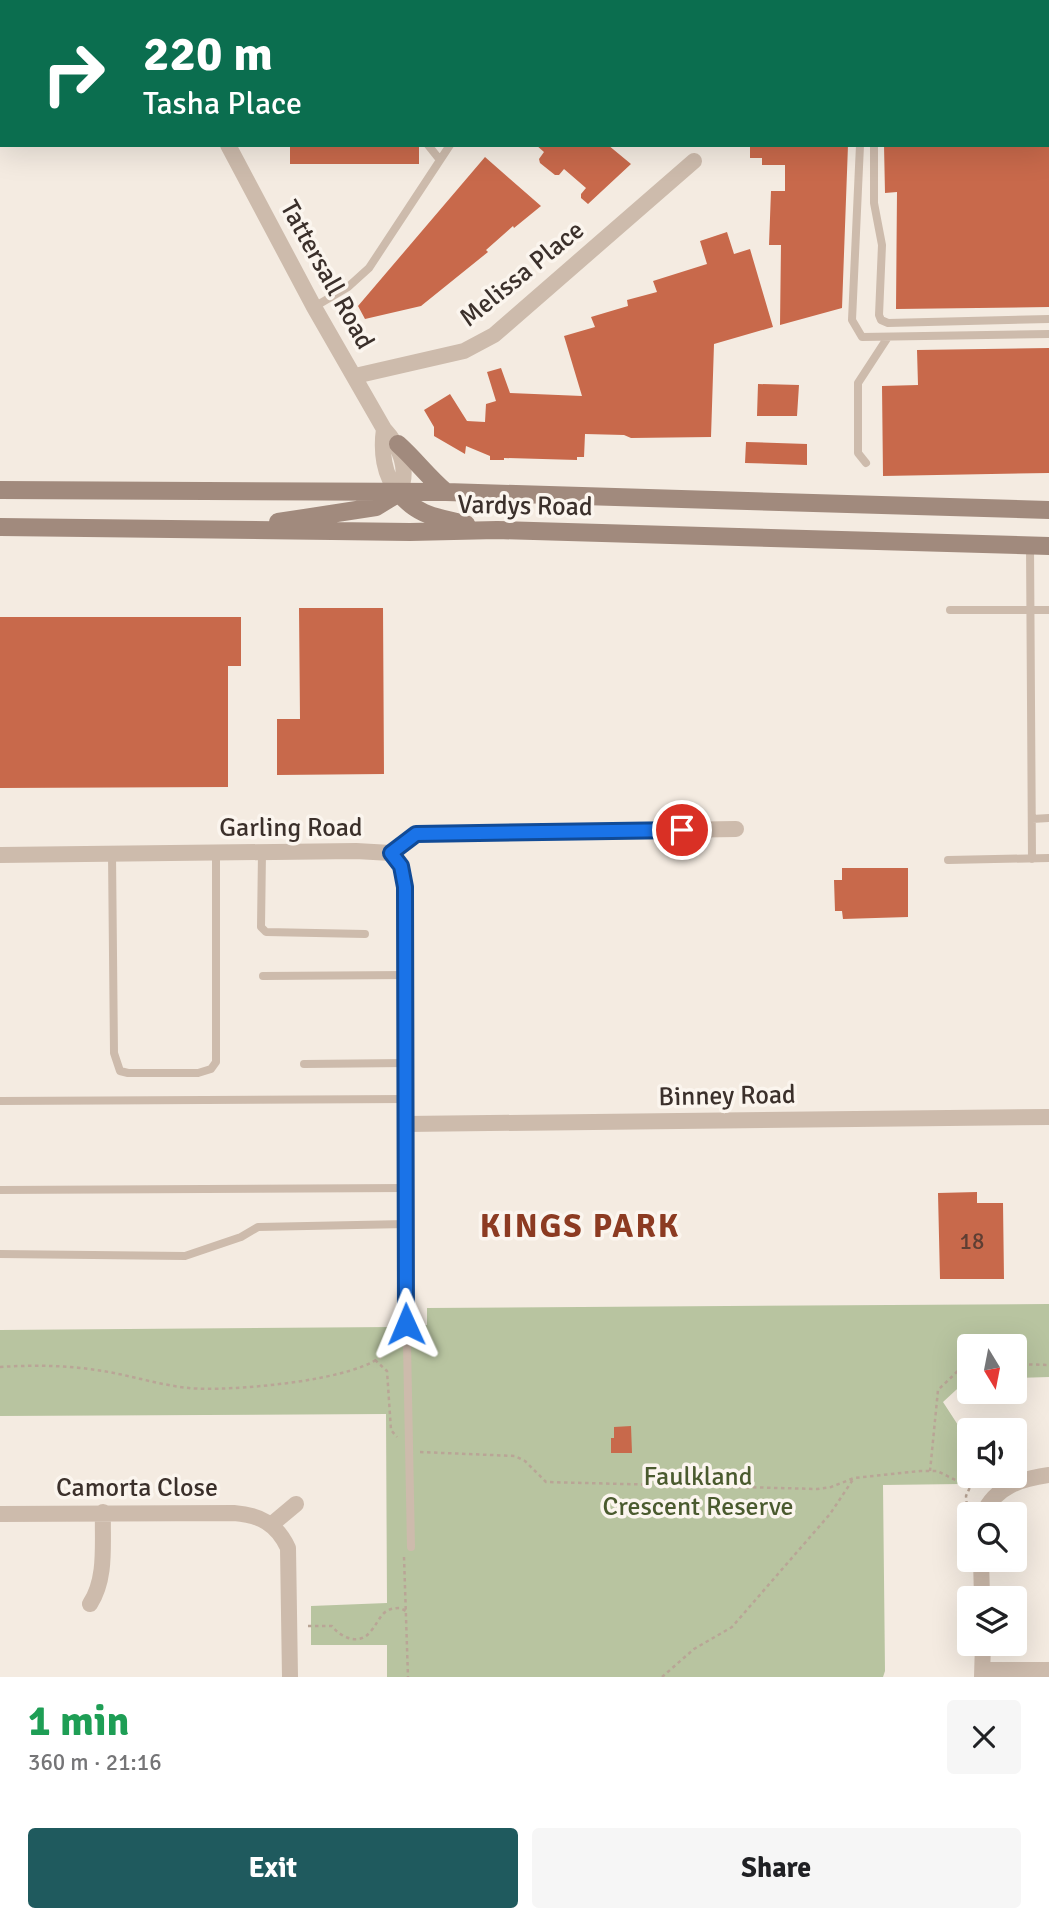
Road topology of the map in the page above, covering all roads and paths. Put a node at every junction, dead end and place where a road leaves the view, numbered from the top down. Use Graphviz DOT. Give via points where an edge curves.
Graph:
graph roads {
  1 [pos="229,147"];
  2 [pos="430,147"];
  3 [pos="449,147"];
  4 [pos="860,147"];
  5 [pos="874,147"];
  6 [pos="440,160"];
  7 [pos="694,161"];
  8 [pos="314,307"];
  9 [pos="1049,319"];
  10 [pos="1049,334"];
  11 [pos="888,337"];
  12 [pos="355,376"];
  13 [pos="384,429"];
  14 [pos="398,444"];
  15 [pos="866,463"];
  16 [pos="0,490"];
  17 [pos="446,492"];
  18 [pos="399,493"];
  19 [pos="1049,510"];
  20 [pos="0,527"];
  21 [pos="223,530"];
  22 [pos="496,530"];
  23 [pos="1030,545"];
  24 [pos="1049,546"];
  25 [pos="950,610"];
  26 [pos="1031,610"];
  27 [pos="1049,610"];
  28 [pos="1032,818"];
  29 [pos="1049,818"];
  30 [pos="736,829"];
  31 [pos="216,852"];
  32 [pos="262,852"];
  33 [pos="112,853"];
  34 [pos="391,853"];
  35 [pos="0,855"];
  36 [pos="1049,858"];
  37 [pos="1032,859"];
  38 [pos="948,860"];
  39 [pos="365,934"];
  40 [pos="406,975"];
  41 [pos="263,976"];
  42 [pos="406,1063"];
  43 [pos="304,1064"];
  44 [pos="406,1099"];
  45 [pos="0,1101"];
  46 [pos="1049,1117"];
  47 [pos="406,1124"];
  48 [pos="406,1188"];
  49 [pos="0,1189"];
  50 [pos="406,1224"];
  51 [pos="0,1254"];
  52 [pos="406,1293"];
  53 [pos="406,1324"];
  54 [pos="375,1360"];
  55 [pos="1027,1364"];
  56 [pos="1049,1365"];
  57 [pos="0,1367"];
  58 [pos="957,1372"];
  59 [pos="408,1452"];
  60 [pos="930,1471"];
  61 [pos="1049,1475"];
  62 [pos="854,1478"];
  63 [pos="966,1502"];
  64 [pos="990,1502"];
  65 [pos="296,1504"];
  66 [pos="103,1512"];
  67 [pos="0,1514"];
  68 [pos="271,1525"];
  69 [pos="408,1546"];
  70 [pos="90,1604"];
  71 [pos="406,1611"];
  72 [pos="308,1626"];
  73 [pos="983,1656"];
  74 [pos="1049,1670"];
  75 [pos="982,1674"];
  76 [pos="290,1677"];
  77 [pos="408,1677"];
  78 [pos="662,1677"];
  1 -- 8 [label="street, Tattersall Road"];
  2 -- 6 [label="lane"];
  3 -- 6 [label="lane"];
  4 -- 11 [label="lane" via="852,320 862,337"];
  5 -- 9 [label="lane" via="874,203 882,246 881,320"];
  6 -- 8 [label="lane" via="369,268"];
  7 -- 12 [label="street, Melissa Place" via="494,335 464,351"];
  8 -- 12 [label="street, Tattersall Road"];
  10 -- 11 [label="lane"];
  11 -- 15 [label="lane" via="858,383 858,453"];
  12 -- 13 [label="street, Tattersall Road"];
  13 -- 14 [label="street, Tattersall Road"];
  13 -- 18 [label="street, Tattersall Road" via="382,446 389,483"];
  14 -- 17 [label="main road"];
  14 -- 18 [label="street" via="405,481"];
  16 -- 18 [label="main road, Vardys Road"];
  17 -- 18 [label="main road, Vardys Road"];
  17 -- 19 [label="main road, Vardys Road"];
  18 -- 21 [label="main road" via="385,504 366,509"];
  18 -- 22 [label="main road" via="425,514"];
  20 -- 21 [label="main road, Vardys Road"];
  21 -- 22 [label="main road, Vardys Road"];
  22 -- 23 [label="main road, Vardys Road"];
  23 -- 24 [label="main road, Vardys Road"];
  23 -- 26 [label="lane"];
  25 -- 26 [label="lane"];
  26 -- 27 [label="lane"];
  26 -- 28 [label="lane"];
  28 -- 29 [label="lane"];
  28 -- 37 [label="lane"];
  30 -- 34 [label="street" via="416,834"];
  31 -- 32 [label="street, Garling Road"];
  31 -- 33 [label="street, Garling Road"];
  31 -- 33 [label="lane" via="216,1062 198,1073 128,1073 116,1065"];
  32 -- 34 [label="street, Garling Road"];
  32 -- 39 [label="lane" via="259,916 266,932"];
  33 -- 35 [label="street, Garling Road"];
  34 -- 40 [label="street, Garling Road" via="401,866 405,887"];
  36 -- 37 [label="lane"];
  37 -- 38 [label="lane"];
  40 -- 41 [label="lane"];
  40 -- 42 [label="street, Garling Road"];
  42 -- 43 [label="lane"];
  42 -- 44 [label="street, Garling Road"];
  44 -- 45 [label="lane"];
  44 -- 47 [label="street, Garling Road"];
  46 -- 47 [label="street, Binney Road"];
  47 -- 48 [label="street, Garling Road"];
  48 -- 49 [label="lane"];
  48 -- 50 [label="street, Garling Road"];
  50 -- 51 [label="lane" via="258,1227 185,1256"];
  50 -- 52 [label="street, Garling Road"];
  52 -- 53 [label="lane"];
  53 -- 54 [label="path" via="393,1322 385,1352"];
  53 -- 59 [label="lane"];
  54 -- 57 [label="path" via="330,1376 219,1390 95,1370"];
  54 -- 59 [label="path" via="387,1371 391,1430 402,1444 402,1452"];
  55 -- 56 [label="path"];
  58 -- 60 [label="path" via="938,1390"];
  59 -- 62 [label="path" via="515,1456 546,1482 817,1489"];
  59 -- 69 [label="lane"];
  60 -- 62 [label="path"];
  60 -- 63 [label="path" via="970,1487"];
  61 -- 64 [label="street" via="1009,1486"];
  62 -- 78 [label="path" via="830,1514 732,1627 694,1649"];
  65 -- 68 [label="street"];
  66 -- 67 [label="street, Camorta Close"];
  66 -- 68 [label="street, Camorta Close" via="252,1514"];
  66 -- 70 [label="street" via="101,1576"];
  68 -- 76 [label="street" via="288,1548"];
  69 -- 71 [label="path"];
  71 -- 72 [label="path" via="386,1611 370,1633 358,1639 344,1636 332,1626"];
  71 -- 77 [label="path"];
  73 -- 75 [label="street"];
  74 -- 75 [label="street"];
}
